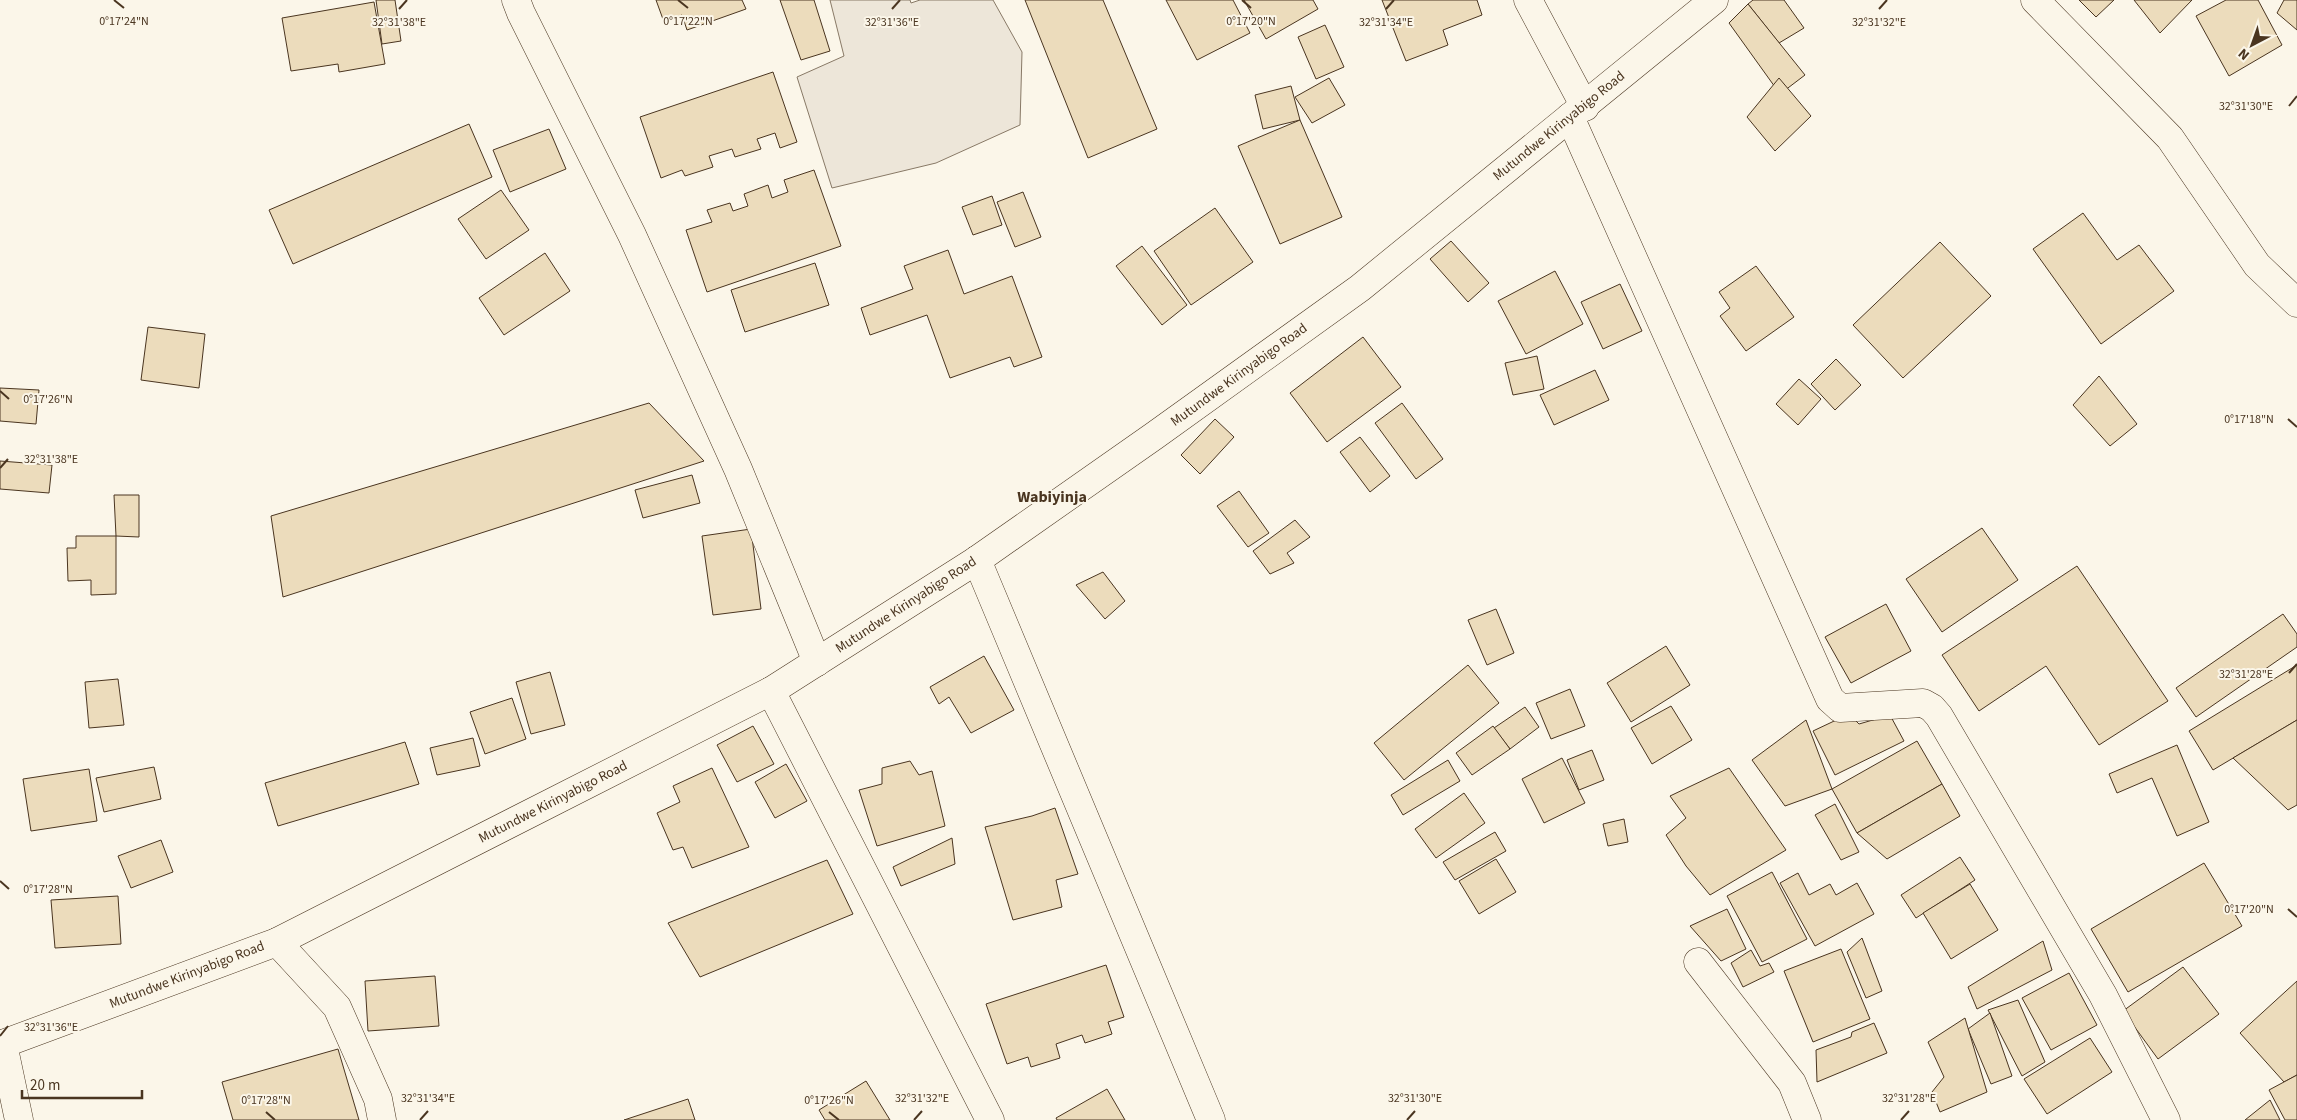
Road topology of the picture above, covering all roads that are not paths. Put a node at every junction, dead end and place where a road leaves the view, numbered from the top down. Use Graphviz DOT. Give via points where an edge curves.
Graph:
graph roads {
  1 [pos="516,0"];
  2 [pos="1528,0"];
  3 [pos="1714,0"];
  4 [pos="2035,0"];
  5 [pos="1577,112"];
  6 [pos="2297,303"];
  7 [pos="976,560"];
  8 [pos="817,662"];
  9 [pos="771,691"];
  10 [pos="277,942"];
  11 [pos="1698,962"];
  12 [pos="2,1045"];
  13 [pos="20,1120"];
  14 [pos="382,1120"];
  15 [pos="990,1120"];
  16 [pos="1211,1120"];
  17 [pos="1807,1120"];
  18 [pos="2166,1120"];
  1 -- 8 [label="street" via="636,244 738,469"];
  2 -- 5 [label="street"];
  3 -- 5 [label="street, Mutundwe Kirinyabigo Road"];
  4 -- 6 [label="street" via="2170,138 2257,265"];
  5 -- 7 [label="street, Mutundwe Kirinyabigo Road" via="1360,288"];
  5 -- 18 [label="street" via="1830,698 1840,708 1923,703 1939,716 2103,995"];
  7 -- 8 [label="street, Mutundwe Kirinyabigo Road"];
  7 -- 16 [label="street"];
  8 -- 9 [label="street, Mutundwe Kirinyabigo Road"];
  9 -- 10 [label="street, Mutundwe Kirinyabigo Road"];
  9 -- 15 [label="street"];
  10 -- 12 [label="street, Mutundwe Kirinyabigo Road"];
  10 -- 14 [label="street" via="337,1007 378,1099"];
  11 -- 17 [label="street" via="1792,1083"];
  12 -- 13 [label="street"];
}
